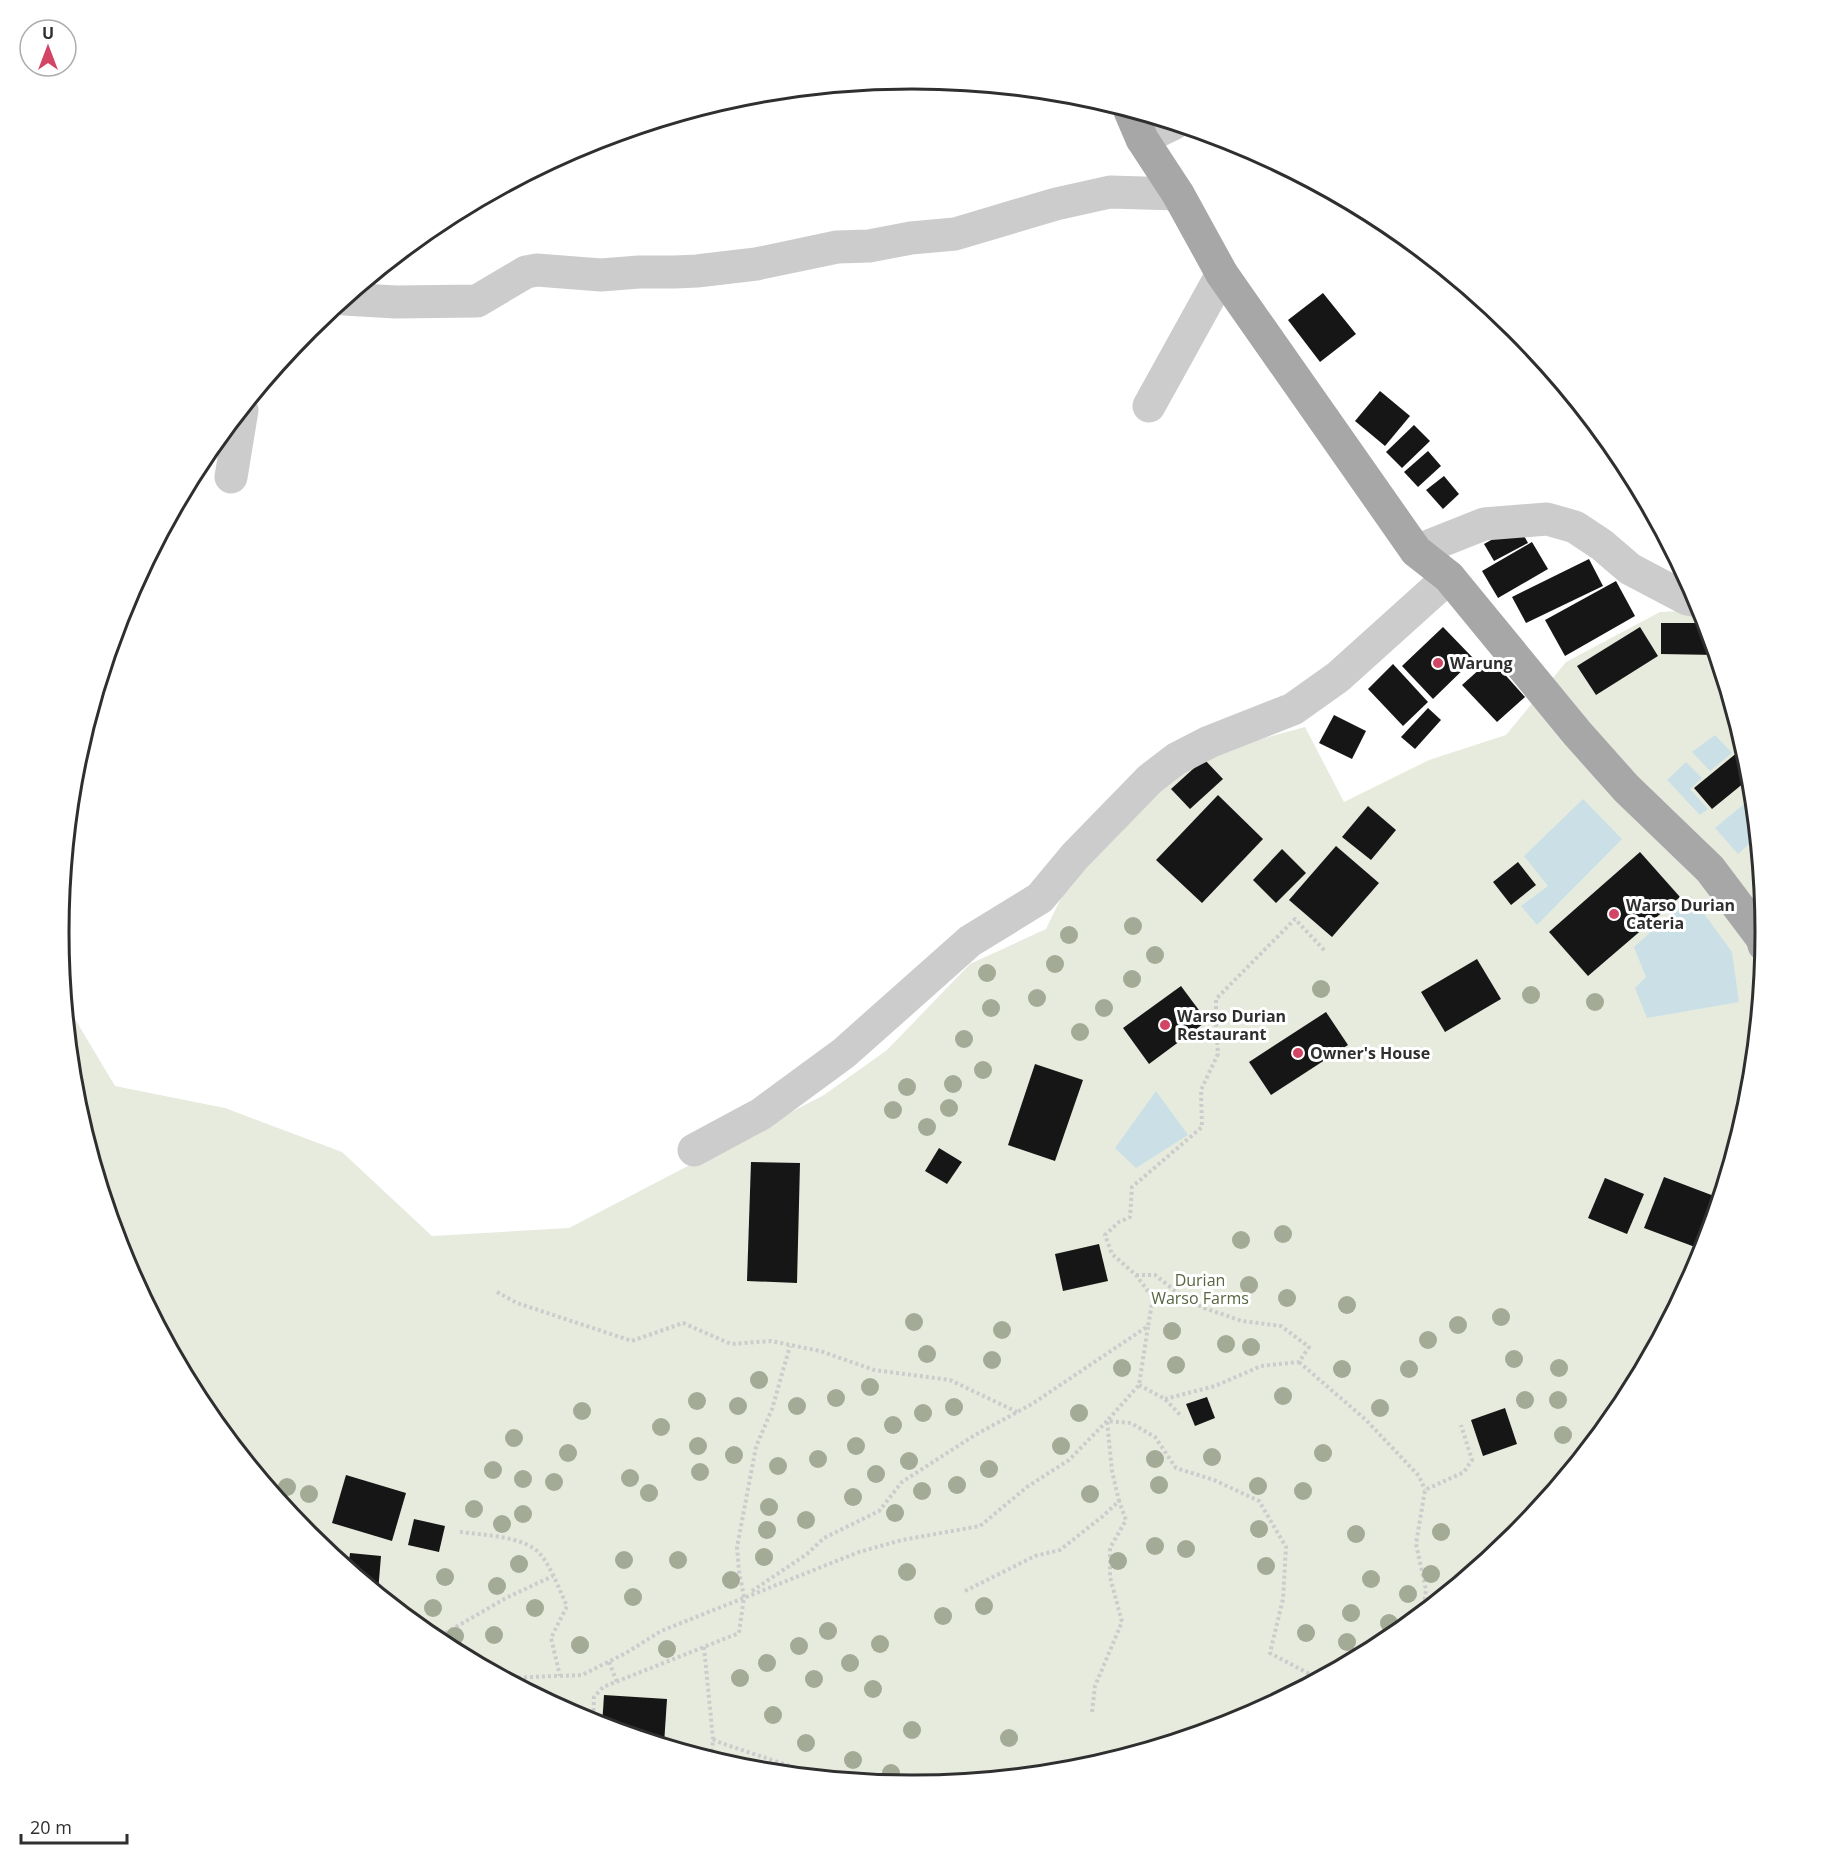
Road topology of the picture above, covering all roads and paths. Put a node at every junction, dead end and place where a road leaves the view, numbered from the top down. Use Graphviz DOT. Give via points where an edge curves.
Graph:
graph roads {
  1 [pos="1136,125"];
  2 [pos="1152,125"];
  3 [pos="1178,194"];
  4 [pos="1222,274"];
  5 [pos="354,300"];
  6 [pos="1149,405"];
  7 [pos="240,424"];
  8 [pos="231,477"];
  9 [pos="1416,551"];
  10 [pos="1449,577"];
  11 [pos="1686,599"];
  12 [pos="1755,929"];
  13 [pos="1325,951"];
  14 [pos="694,1149"];
  15 [pos="1136,1275"];
  16 [pos="497,1292"];
  17 [pos="1148,1326"];
  18 [pos="790,1346"];
  19 [pos="1299,1362"];
  20 [pos="1139,1385"];
  21 [pos="1165,1399"];
  22 [pos="1018,1412"];
  23 [pos="1182,1417"];
  24 [pos="1107,1421"];
  25 [pos="1461,1425"];
  26 [pos="1425,1490"];
  27 [pos="1119,1501"];
  28 [pos="460,1532"];
  29 [pos="553,1576"];
  30 [pos="965,1591"];
  31 [pos="744,1597"];
  32 [pos="1424,1601"];
  33 [pos="445,1633"];
  34 [pos="704,1647"];
  35 [pos="609,1662"];
  36 [pos="1310,1675"];
  37 [pos="560,1676"];
  38 [pos="519,1678"];
  39 [pos="617,1682"];
  40 [pos="1092,1712"];
  41 [pos="593,1713"];
  42 [pos="713,1739"];
  43 [pos="712,1750"];
  44 [pos="790,1766"];
  1 -- 2 [label="street"];
  1 -- 3 [label="main road"];
  3 -- 4 [label="main road"];
  3 -- 5 [label="street" via="1110,192 954,234 837,247 756,264 697,271 602,275 537,270 477,301"];
  4 -- 6 [label="street"];
  4 -- 9 [label="main road"];
  7 -- 8 [label="street"];
  9 -- 10 [label="main road"];
  9 -- 11 [label="street" via="1484,524 1547,519 1575,527 1630,568"];
  10 -- 12 [label="main road" via="1591,749 1710,869"];
  10 -- 14 [label="street" via="1338,677 1293,709 1176,759 1150,779 1040,898 970,941 844,1053 762,1114"];
  13 -- 15 [label="path" via="1295,919 1216,999 1218,1054 1201,1090 1202,1127 1132,1187 1130,1217 1105,1235 1112,1254"];
  15 -- 17 [label="path" via="1153,1298"];
  15 -- 19 [label="path" via="1155,1275 1204,1308 1242,1321 1281,1326 1309,1347"];
  16 -- 18 [label="path" via="517,1303 632,1341 683,1323 732,1344 771,1341"];
  17 -- 20 [label="path"];
  17 -- 22 [label="path"];
  18 -- 22 [label="path" via="820,1351 874,1370 950,1380"];
  18 -- 31 [label="path" via="772,1409 756,1447 737,1547"];
  19 -- 21 [label="path" via="1260,1365 1215,1386"];
  19 -- 26 [label="path" via="1366,1420 1419,1476"];
  20 -- 21 [label="path"];
  20 -- 24 [label="path"];
  21 -- 23 [label="path"];
  22 -- 31 [label="path" via="902,1482 879,1511 824,1538"];
  24 -- 27 [label="path"];
  24 -- 31 [label="path" via="1069,1460 1027,1487 980,1526 859,1552"];
  24 -- 36 [label="path" via="1131,1423 1155,1437 1176,1468 1259,1501 1286,1547 1283,1599 1270,1653"];
  25 -- 26 [label="path" via="1472,1460 1464,1472"];
  26 -- 32 [label="path" via="1416,1544 1426,1590"];
  27 -- 30 [label="path" via="1060,1550 1035,1556"];
  27 -- 40 [label="path" via="1126,1520 1110,1548 1110,1577 1122,1622 1095,1686"];
  28 -- 29 [label="path" via="518,1541 540,1553"];
  29 -- 33 [label="path"];
  29 -- 37 [label="path" via="567,1606 551,1638"];
  31 -- 34 [label="path" via="739,1633"];
  31 -- 35 [label="path" via="662,1631"];
  34 -- 39 [label="path"];
  34 -- 42 [label="path"];
  35 -- 37 [label="path" via="582,1675"];
  35 -- 39 [label="path"];
  37 -- 38 [label="path"];
  39 -- 41 [label="path" via="603,1687 594,1697"];
  42 -- 43 [label="path"];
  42 -- 44 [label="path"];
}
